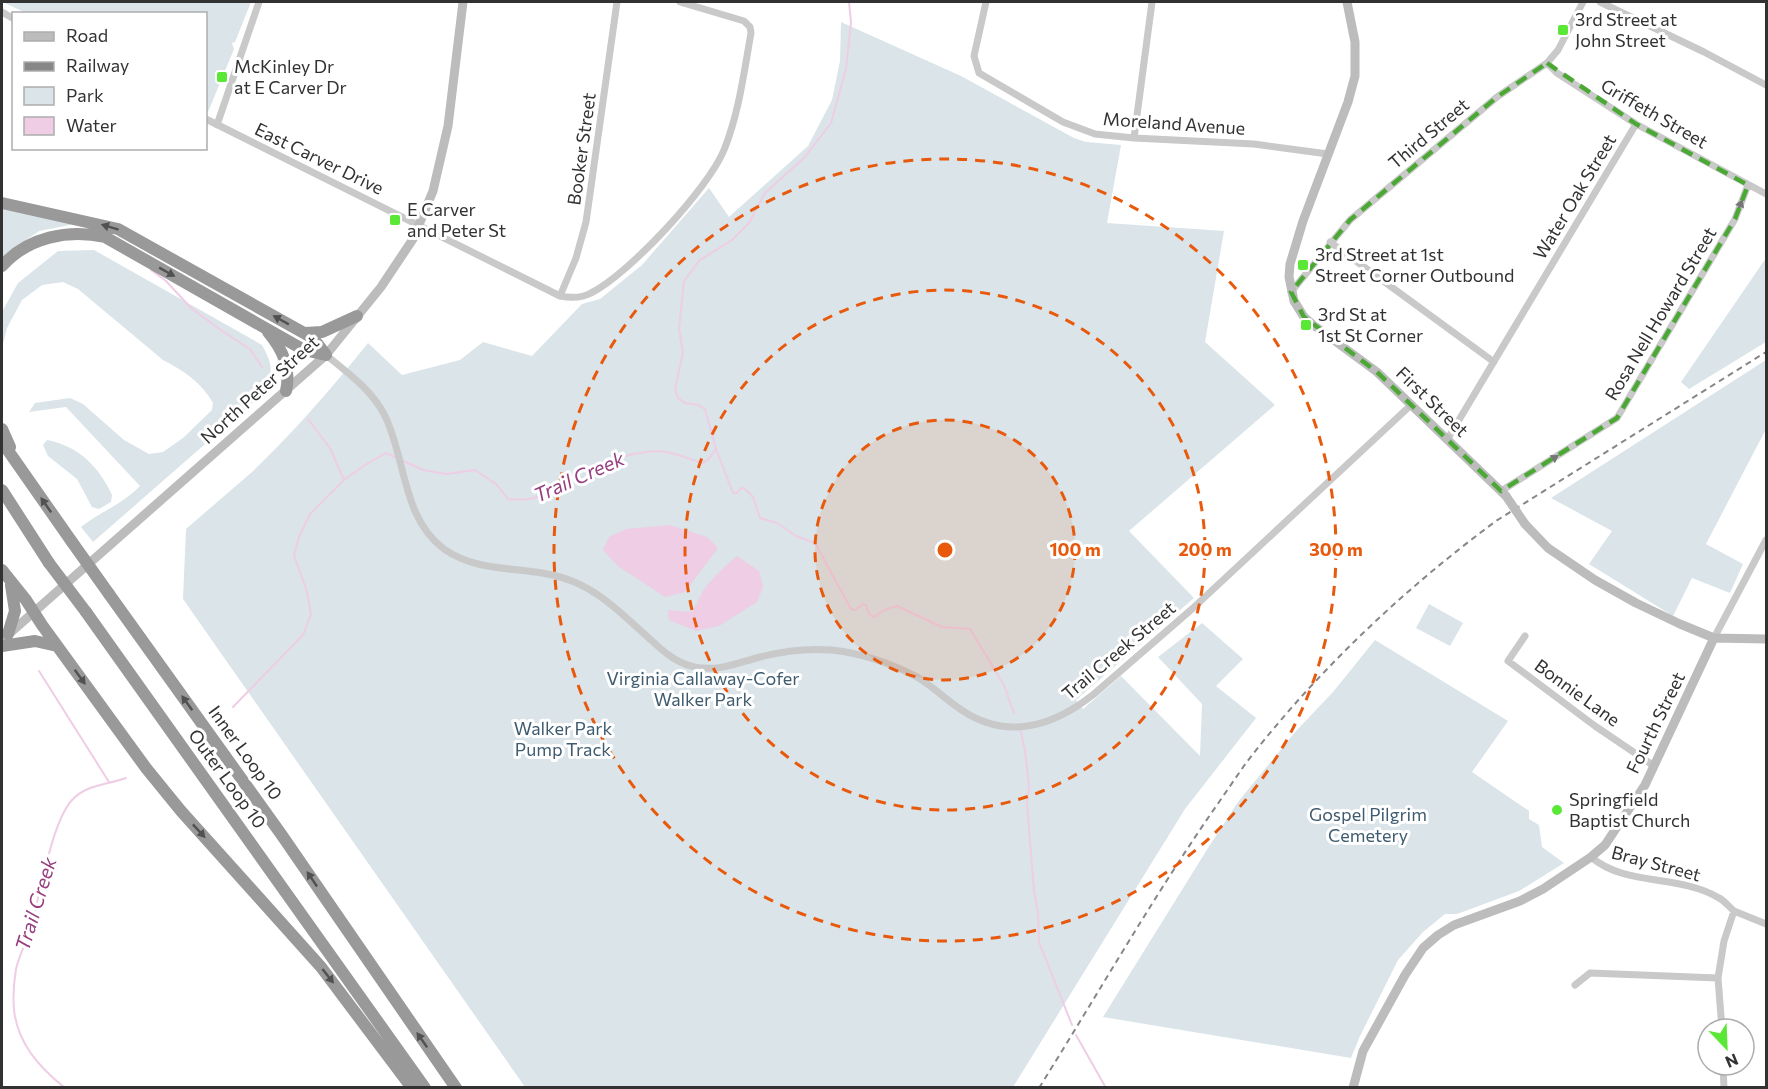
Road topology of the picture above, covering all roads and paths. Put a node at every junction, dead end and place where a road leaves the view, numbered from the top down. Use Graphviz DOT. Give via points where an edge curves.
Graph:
graph roads {
  1 [pos="260,2"];
  2 [pos="463,2"];
  3 [pos="617,2"];
  4 [pos="680,2"];
  5 [pos="986,2"];
  6 [pos="1152,2"];
  7 [pos="1347,2"];
  8 [pos="1583,2"];
  9 [pos="1600,2"];
  10 [pos="1547,63"];
  11 [pos="1767,85"];
  12 [pos="207,120"];
  13 [pos="1636,124"];
  14 [pos="217,125"];
  15 [pos="1134,138"];
  16 [pos="1328,153"];
  17 [pos="1749,185"];
  18 [pos="1767,194"];
  19 [pos="2,203"];
  20 [pos="420,225"];
  21 [pos="1330,242"];
  22 [pos="2,266"];
  23 [pos="1291,292"];
  24 [pos="560,296"];
  25 [pos="357,316"];
  26 [pos="263,327"];
  27 [pos="303,332"];
  28 [pos="326,355"];
  29 [pos="1494,363"];
  30 [pos="286,391"];
  31 [pos="1411,405"];
  32 [pos="2,429"];
  33 [pos="1447,440"];
  34 [pos="2,442"];
  35 [pos="20,467"];
  36 [pos="2,490"];
  37 [pos="1504,493"];
  38 [pos="1767,540"];
  39 [pos="2,570"];
  40 [pos="11,584"];
  41 [pos="34,612"];
  42 [pos="1525,636"];
  43 [pos="5,637"];
  44 [pos="1714,638"];
  45 [pos="1767,639"];
  46 [pos="2,646"];
  47 [pos="57,646"];
  48 [pos="1654,766"];
  49 [pos="1591,857"];
  50 [pos="1734,911"];
  51 [pos="1767,924"];
  52 [pos="1718,978"];
  53 [pos="1575,985"];
  54 [pos="1721,1017"];
  55 [pos="412,1088"];
  56 [pos="425,1088"];
  57 [pos="456,1088"];
  58 [pos="1353,1088"];
  1 -- 14 [label="street"];
  2 -- 20 [label="street, North Peter Street" via="445,144"];
  3 -- 24 [label="street, Booker Street" via="586,222"];
  4 -- 24 [label="street" via="744,21 750,27 742,87 724,151 708,178 657,239 591,293"];
  5 -- 15 [label="street, Moreland Avenue" via="974,56 976,68 983,76 1063,122 1095,134"];
  6 -- 15 [label="street"];
  7 -- 16 [label="street" via="1355,42 1355,76"];
  8 -- 10 [label="street, Third Street"];
  9 -- 11 [label="street"];
  10 -- 13 [label="street, Griffeth Street"];
  10 -- 21 [label="street, Third Street" via="1497,97 1350,219"];
  12 -- 14 [label="street, East Carver Drive"];
  13 -- 17 [label="street, Griffeth Street"];
  13 -- 29 [label="street, Water Oak Street"];
  14 -- 20 [label="street, East Carver Drive"];
  15 -- 16 [label="street, Moreland Avenue" via="1254,144"];
  16 -- 23 [label="street" via="1292,255"];
  17 -- 18 [label="street"];
  37 -- 17 [label="street, Rosa Nell Howard Street, one-way" via="1617,418 1735,219"];
  27 -- 19 [label="highway, one-way" via="118,229"];
  20 -- 24 [label="street, East Carver Drive"];
  20 -- 25 [label="street, North Peter Street"];
  21 -- 23 [label="street, Third Street"];
  21 -- 29 [label="street"];
  22 -- 26 [label="highway, one-way" via="9,257 33,244 62,234 105,237"];
  23 -- 31 [label="street, First Street" via="1304,316 1377,372"];
  25 -- 27 [label="highway" via="322,332"];
  25 -- 28 [label="street, North Peter Street"];
  26 -- 28 [label="highway" via="304,350"];
  26 -- 30 [label="highway" via="285,360"];
  27 -- 28 [label="highway"];
  28 -- 30 [label="street, North Peter Street"];
  28 -- 31 [label="street, Trail Creek Street" via="369,391 392,433 416,513 444,549 463,560 571,580 609,603 667,654 691,666 729,667 795,650 848,652 894,666 975,718 1001,725 1041,724 1060,717 1094,694 1192,609"];
  29 -- 33 [label="street, Water Oak Street"];
  30 -- 41 [label="street, North Peter Street"];
  31 -- 33 [label="street, First Street"];
  32 -- 35 [label="highway"];
  33 -- 37 [label="street, First Street"];
  34 -- 35 [label="highway, Inner Loop 10"];
  57 -- 35 [label="highway, Inner Loop 10, one-way, bridge"];
  36 -- 56 [label="highway, Outer Loop 10, bridge" via="49,563"];
  37 -- 44 [label="street, First Street, bridge" via="1548,548 1595,580 1664,617"];
  38 -- 44 [label="street, Fourth Street"];
  39 -- 40 [label="highway"];
  40 -- 41 [label="highway"];
  40 -- 43 [label="highway" via="15,611"];
  41 -- 43 [label="street, North Peter Street"];
  41 -- 47 [label="highway"];
  42 -- 48 [label="street, Bonnie Lane" via="1508,661"];
  44 -- 45 [label="street"];
  44 -- 48 [label="street, Fourth Street"];
  46 -- 47 [label="highway" via="35,641"];
  47 -- 55 [label="highway, one-way" via="146,768 321,967"];
  48 -- 49 [label="street, Fourth Street" via="1615,831"];
  49 -- 50 [label="street, Bray Street" via="1621,873 1690,887 1719,898"];
  49 -- 58 [label="street, Fourth Street" via="1531,896 1454,925 1423,948 1363,1051"];
  50 -- 51 [label="street, Bray Street"];
  50 -- 52 [label="street"];
  52 -- 53 [label="street" via="1590,973"];
  52 -- 54 [label="street"];
}
